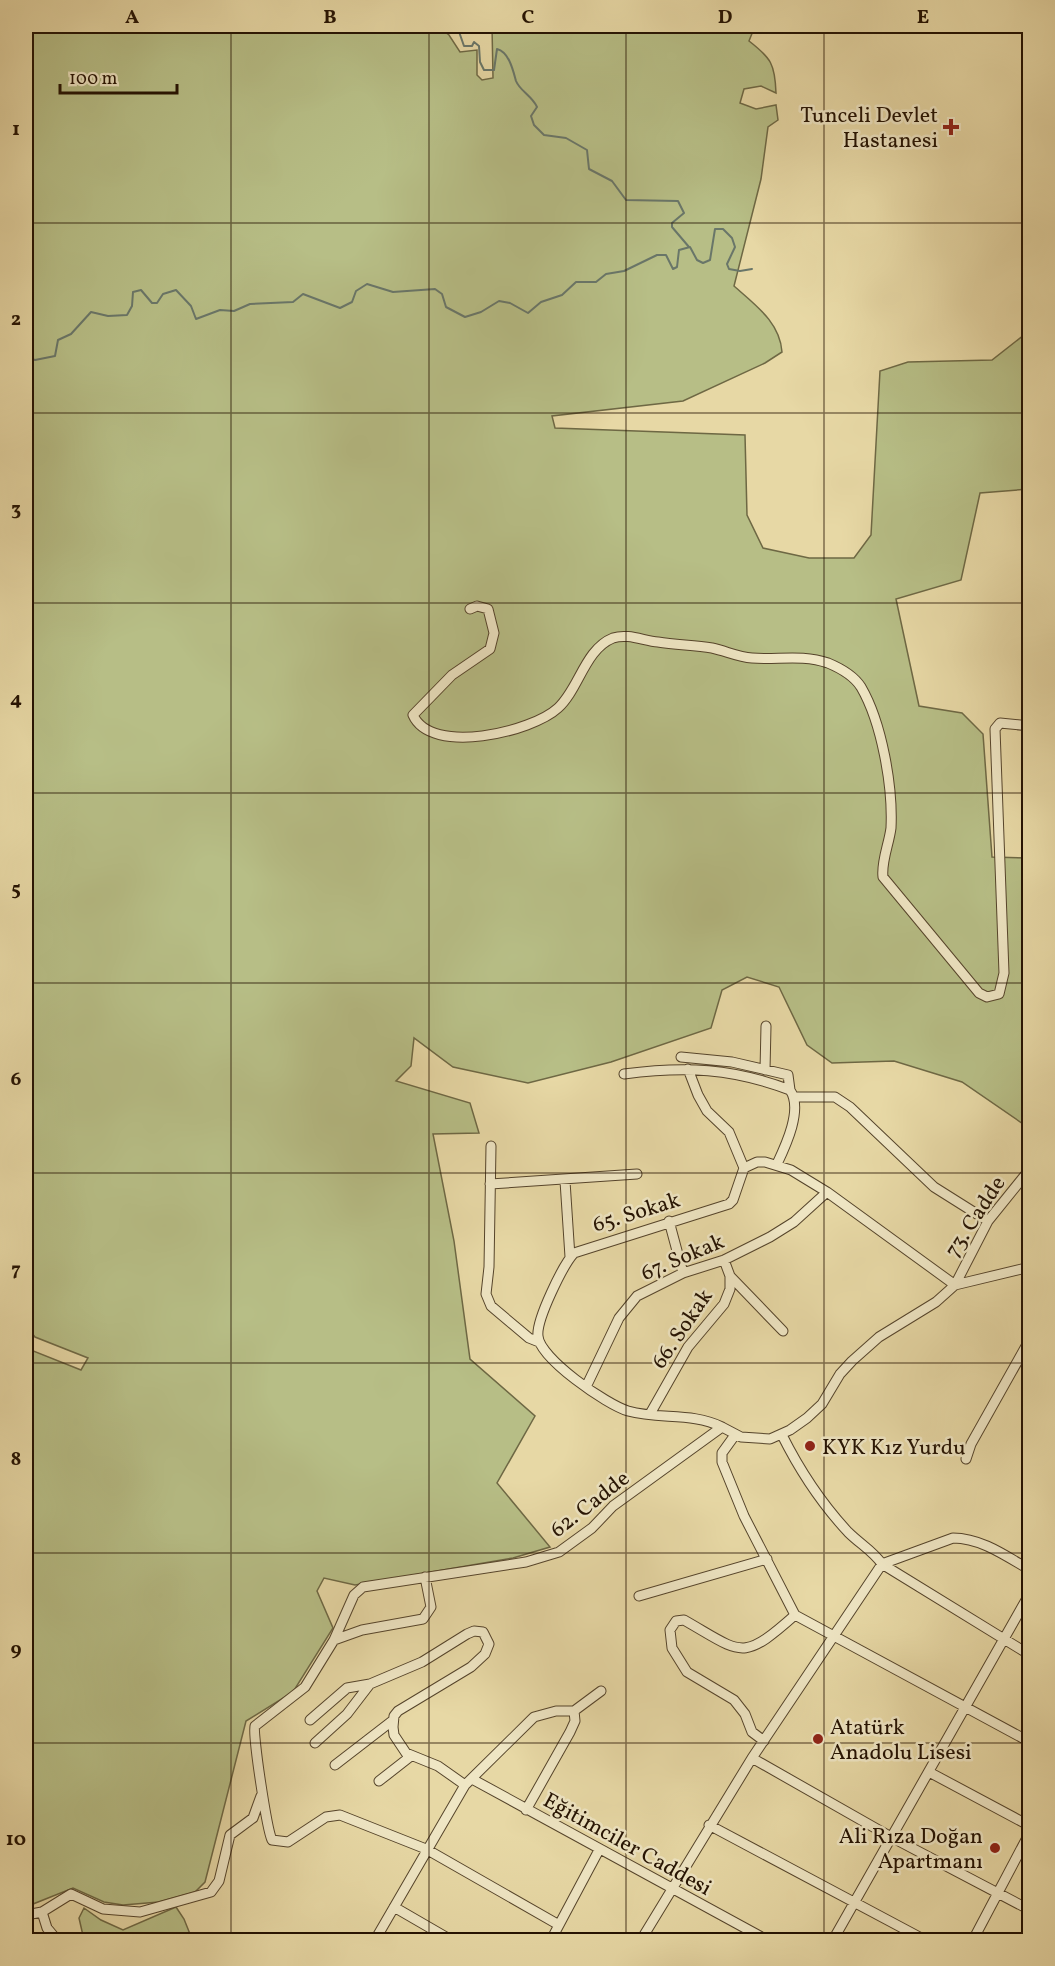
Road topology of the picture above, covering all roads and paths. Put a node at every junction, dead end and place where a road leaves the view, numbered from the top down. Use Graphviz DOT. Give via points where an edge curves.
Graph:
graph roads {
  1 [pos="470,609"];
  2 [pos="1029,726"];
  3 [pos="766,1026"];
  4 [pos="681,1057"];
  5 [pos="688,1069"];
  6 [pos="765,1070"];
  7 [pos="624,1074"];
  8 [pos="792,1094"];
  9 [pos="491,1146"];
  10 [pos="777,1164"];
  11 [pos="744,1168"];
  12 [pos="1029,1169"];
  13 [pos="637,1174"];
  14 [pos="565,1181"];
  15 [pos="490,1184"];
  16 [pos="827,1192"];
  17 [pos="669,1221"];
  18 [pos="988,1221"];
  19 [pos="570,1257"];
  20 [pos="724,1260"];
  21 [pos="1029,1267"];
  22 [pos="683,1273"];
  23 [pos="730,1276"];
  24 [pos="955,1285"];
  25 [pos="783,1331"];
  26 [pos="1029,1339"];
  27 [pos="539,1342"];
  28 [pos="586,1387"];
  29 [pos="650,1414"];
  30 [pos="722,1427"];
  31 [pos="735,1435"];
  32 [pos="782,1435"];
  33 [pos="966,1459"];
  34 [pos="767,1559"];
  35 [pos="882,1564"];
  36 [pos="1029,1570"];
  37 [pos="425,1576"];
  38 [pos="1029,1593"];
  39 [pos="639,1596"];
  40 [pos="795,1615"];
  41 [pos="836,1637"];
  42 [pos="334,1640"];
  43 [pos="1003,1640"];
  44 [pos="1029,1655"];
  45 [pos="370,1684"];
  46 [pos="601,1691"];
  47 [pos="965,1707"];
  48 [pos="574,1711"];
  49 [pos="310,1720"];
  50 [pos="392,1721"];
  51 [pos="764,1741"];
  52 [pos="1029,1742"];
  53 [pos="315,1743"];
  54 [pos="411,1756"];
  55 [pos="752,1758"];
  56 [pos="334,1765"];
  57 [pos="929,1772"];
  58 [pos="379,1781"];
  59 [pos="468,1782"];
  60 [pos="261,1793"];
  61 [pos="526,1810"];
  62 [pos="710,1825"];
  63 [pos="1029,1826"];
  64 [pos="1029,1832"];
  65 [pos="891,1837"];
  66 [pos="426,1849"];
  67 [pos="599,1850"];
  68 [pos="672,1890"];
  69 [pos="998,1892"];
  70 [pos="856,1902"];
  71 [pos="394,1907"];
  72 [pos="1029,1910"];
  73 [pos="42,1912"];
  74 [pos="26,1915"];
  75 [pos="559,1925"];
  76 [pos="57,1941"];
  77 [pos="375,1941"];
  78 [pos="451,1941"];
  79 [pos="551,1941"];
  80 [pos="641,1941"];
  81 [pos="767,1941"];
  82 [pos="833,1941"];
  83 [pos="925,1941"];
  84 [pos="973,1941"];
  1 -- 2 [label="street" via="488,609 494,633 490,649 452,675 413,714 426,728 449,736 499,734 528,727 549,716 568,697 602,645 620,637 705,647 751,658 815,660 855,679 873,717 889,785 891,815 884,877 979,993 987,997 999,993 1004,973 995,729 1000,723"];
  3 -- 6 [label="street"];
  4 -- 6 [label="street"];
  5 -- 7 [label="street"];
  5 -- 8 [label="street" via="740,1074"];
  5 -- 11 [label="street" via="707,1111 729,1132"];
  6 -- 8 [label="street" via="788,1075"];
  8 -- 10 [label="street" via="787,1142"];
  8 -- 18 [label="street" via="835,1097 934,1187"];
  9 -- 15 [label="street"];
  10 -- 11 [label="street" via="757,1162"];
  10 -- 16 [label="street"];
  11 -- 17 [label="street, 65. Sokak" via="729,1204"];
  12 -- 18 [label="street, 73. Cadde"];
  13 -- 14 [label="street"];
  14 -- 15 [label="street"];
  14 -- 19 [label="street"];
  15 -- 27 [label="street" via="486,1294 491,1306"];
  16 -- 20 [label="street, 67. Sokak" via="794,1222"];
  16 -- 24 [label="street"];
  17 -- 19 [label="street, 65. Sokak" via="583,1248"];
  17 -- 22 [label="street"];
  18 -- 24 [label="street, 73. Cadde"];
  19 -- 27 [label="street" via="538,1326"];
  20 -- 22 [label="street, 67. Sokak"];
  20 -- 23 [label="street, 66. Sokak"];
  21 -- 24 [label="street"];
  22 -- 28 [label="street, 67. Sokak" via="632,1300 614,1326"];
  23 -- 25 [label="street"];
  23 -- 29 [label="street, 66. Sokak" via="724,1304 688,1347"];
  24 -- 32 [label="street" via="936,1302 879,1337 840,1374 822,1404"];
  26 -- 33 [label="street"];
  27 -- 28 [label="street"];
  28 -- 29 [label="street" via="628,1411"];
  29 -- 30 [label="street" via="693,1417"];
  30 -- 31 [label="street"];
  30 -- 37 [label="street, 62. Cadde" via="613,1506 584,1536 559,1552 526,1562"];
  31 -- 32 [label="street" via="758,1439"];
  31 -- 34 [label="street" via="722,1453 722,1462"];
  32 -- 35 [label="street" via="796,1464 847,1531"];
  34 -- 39 [label="street"];
  34 -- 40 [label="street"];
  35 -- 36 [label="street" via="953,1538 964,1538 986,1545"];
  35 -- 41 [label="street"];
  35 -- 43 [label="street"];
  37 -- 42 [label="street, 62. Cadde" via="358,1590"];
  37 -- 42 [label="street" via="431,1607 423,1619 362,1630"];
  38 -- 43 [label="street"];
  40 -- 41 [label="street"];
  40 -- 51 [label="street" via="770,1637 743,1650 684,1620 676,1621 670,1630 672,1648 687,1672 734,1700 752,1732"];
  41 -- 47 [label="street"];
  41 -- 51 [label="street"];
  42 -- 60 [label="street, 62. Cadde" via="305,1687 252,1731 260,1763"];
  43 -- 44 [label="street"];
  43 -- 47 [label="street"];
  45 -- 49 [label="street" via="347,1688"];
  45 -- 50 [label="street" via="422,1662 474,1631 487,1634 488,1649 480,1660 398,1712"];
  45 -- 53 [label="street" via="347,1714"];
  46 -- 48 [label="street"];
  47 -- 52 [label="street"];
  47 -- 57 [label="street"];
  48 -- 59 [label="street" via="534,1717"];
  48 -- 61 [label="street" via="570,1732"];
  50 -- 54 [label="street" via="394,1736"];
  50 -- 56 [label="street"];
  51 -- 55 [label="street"];
  54 -- 58 [label="street"];
  54 -- 59 [label="street, Eğitimciler Caddesi"];
  55 -- 62 [label="street"];
  55 -- 65 [label="street"];
  57 -- 63 [label="street"];
  57 -- 65 [label="street"];
  59 -- 61 [label="street, Eğitimciler Caddesi"];
  59 -- 66 [label="street"];
  60 -- 66 [label="street, 62. Cadde" via="270,1836 275,1841 297,1839 333,1814"];
  60 -- 73 [label="street" via="253,1818 230,1835 219,1881 211,1892 140,1912 103,1909 71,1894"];
  61 -- 67 [label="street, Eğitimciler Caddesi"];
  62 -- 68 [label="street"];
  62 -- 70 [label="street"];
  64 -- 69 [label="street"];
  65 -- 69 [label="street"];
  65 -- 70 [label="street"];
  66 -- 71 [label="street"];
  66 -- 75 [label="street"];
  67 -- 68 [label="street, Eğitimciler Caddesi"];
  67 -- 75 [label="street"];
  68 -- 80 [label="street"];
  68 -- 81 [label="street, Eğitimciler Caddesi"];
  69 -- 72 [label="street"];
  69 -- 84 [label="street"];
  70 -- 82 [label="street"];
  70 -- 83 [label="street"];
  71 -- 77 [label="street"];
  71 -- 78 [label="street"];
  73 -- 74 [label="street"];
  73 -- 76 [label="street"];
  75 -- 79 [label="street"];
}
